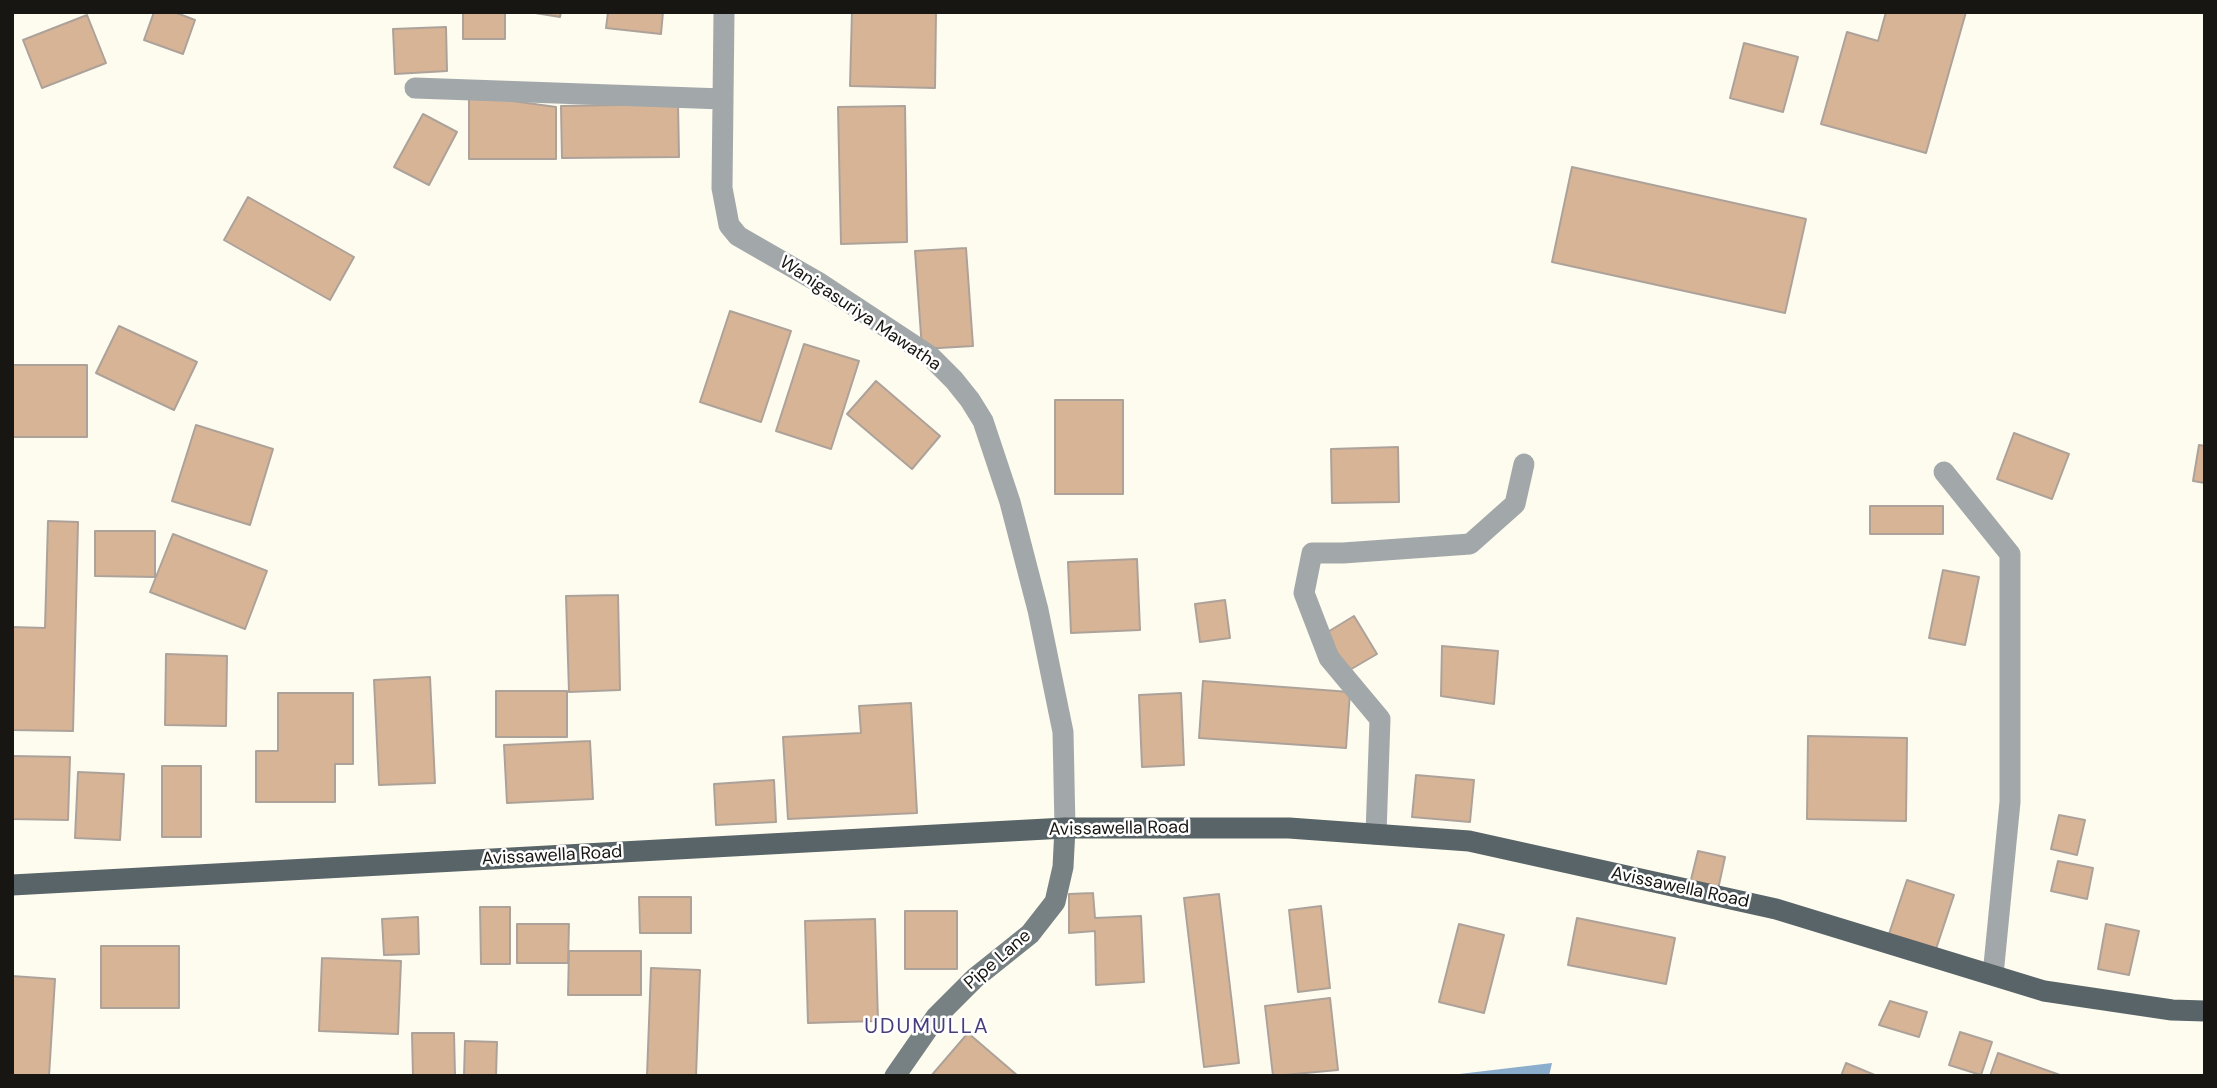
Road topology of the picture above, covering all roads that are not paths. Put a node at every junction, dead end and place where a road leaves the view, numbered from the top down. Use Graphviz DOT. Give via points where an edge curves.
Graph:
graph roads {
  1 [pos="724,12"];
  2 [pos="415,88"];
  3 [pos="723,99"];
  4 [pos="1524,464"];
  5 [pos="1944,472"];
  6 [pos="1065,828"];
  7 [pos="1376,834"];
  8 [pos="12,885"];
  9 [pos="1993,975"];
  10 [pos="2205,1011"];
  11 [pos="895,1076"];
  1 -- 3 [label="street, Wanigasuriya Mawatha"];
  2 -- 3 [label="street"];
  3 -- 6 [label="street, Wanigasuriya Mawatha" via="722,188 729,225 738,236 930,356 983,421 1038,610 1063,732"];
  4 -- 7 [label="street" via="1515,504 1470,544 1312,553 1304,593 1329,658 1380,719"];
  5 -- 9 [label="street" via="2010,554 2010,802"];
  6 -- 7 [label="main road, Avissawella Road" via="1289,828"];
  6 -- 8 [label="main road, Avissawella Road"];
  6 -- 11 [label="street, Pipe Lane" via="1055,902 1030,934 936,1017"];
  7 -- 9 [label="main road, Avissawella Road" via="1469,841 1776,909"];
  9 -- 10 [label="main road, Avissawella Road" via="2043,991"];
}
